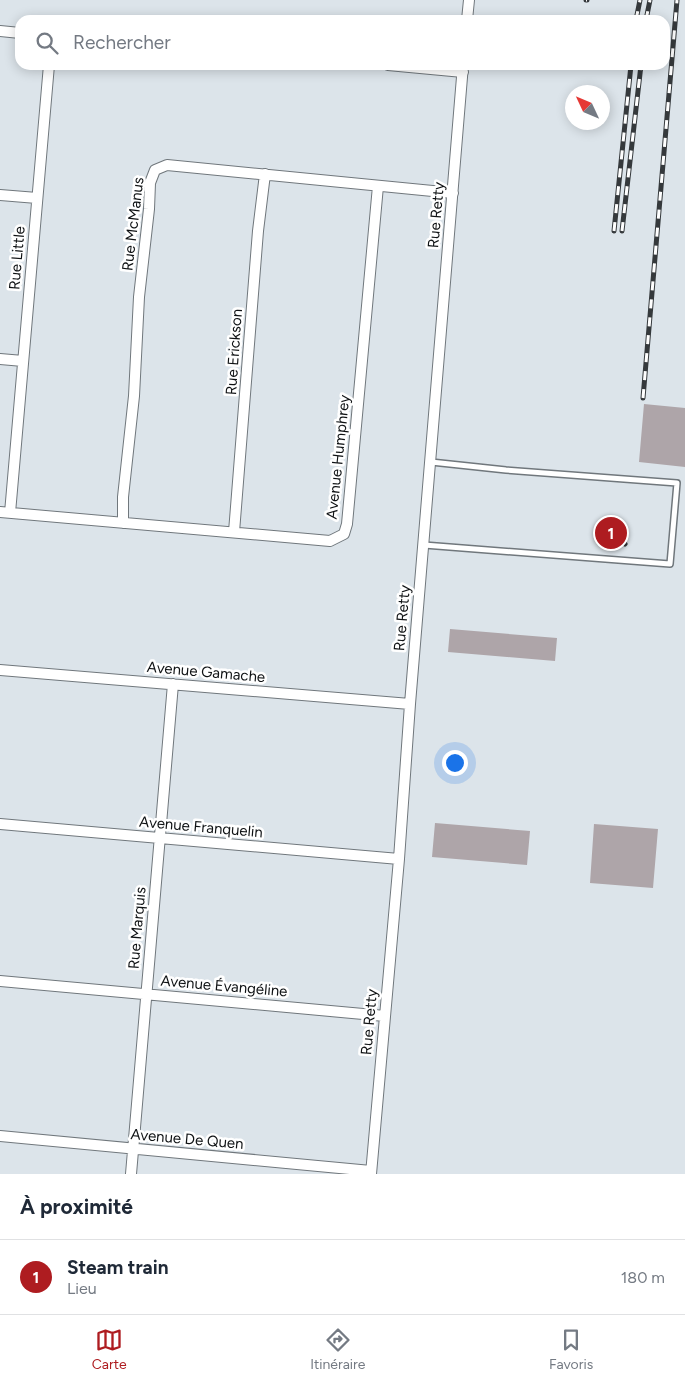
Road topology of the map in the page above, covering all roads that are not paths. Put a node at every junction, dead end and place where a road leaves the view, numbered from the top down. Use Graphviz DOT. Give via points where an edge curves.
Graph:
graph roads {
  1 [pos="469,0"];
  2 [pos="468,15"];
  3 [pos="0,31"];
  4 [pos="15,32"];
  5 [pos="49,70"];
  6 [pos="463,70"];
  7 [pos="265,174"];
  8 [pos="378,186"];
  9 [pos="453,193"];
  10 [pos="0,195"];
  11 [pos="37,198"];
  12 [pos="0,359"];
  13 [pos="23,361"];
  14 [pos="431,462"];
  15 [pos="5,513"];
  16 [pos="123,522"];
  17 [pos="234,532"];
  18 [pos="424,545"];
  19 [pos="0,670"];
  20 [pos="173,684"];
  21 [pos="410,704"];
  22 [pos="0,824"];
  23 [pos="160,838"];
  24 [pos="399,859"];
  25 [pos="0,981"];
  26 [pos="146,994"];
  27 [pos="385,1016"];
  28 [pos="0,1136"];
  29 [pos="133,1149"];
  30 [pos="371,1172"];
  31 [pos="131,1174"];
  1 -- 2 [label="street"];
  3 -- 4 [label="street"];
  5 -- 11 [label="street, Rue Little"];
  6 -- 9 [label="street, Rue Retty"];
  7 -- 8 [label="street, Rue McManus"];
  7 -- 16 [label="street, Rue McManus" via="167,165 155,170 150,183 139,296"];
  7 -- 17 [label="street, Rue Erickson"];
  8 -- 9 [label="street, Rue McManus"];
  8 -- 17 [label="street, Avenue Humphrey" via="348,524 344,534 330,541"];
  9 -- 14 [label="street, Rue Retty"];
  10 -- 11 [label="street"];
  11 -- 13 [label="street, Rue Little"];
  12 -- 13 [label="street"];
  13 -- 15 [label="street, Rue Little"];
  14 -- 18 [label="street, Rue Retty"];
  14 -- 18 [label="lane" via="677,483 670,564"];
  15 -- 16 [label="street, Avenue Humphrey"];
  16 -- 17 [label="street, Avenue Humphrey"];
  18 -- 21 [label="street, Rue Retty"];
  19 -- 20 [label="street, Avenue Gamache"];
  20 -- 21 [label="street, Avenue Gamache"];
  20 -- 23 [label="street, Rue Marquis"];
  21 -- 24 [label="street, Rue Retty"];
  22 -- 23 [label="street, Avenue Franquelin"];
  23 -- 24 [label="street, Avenue Franquelin"];
  23 -- 26 [label="street, Rue Marquis"];
  24 -- 27 [label="street, Rue Retty"];
  25 -- 26 [label="street, Avenue Évangéline"];
  26 -- 27 [label="street, Avenue Évangéline"];
  26 -- 29 [label="street, Rue Marquis"];
  27 -- 30 [label="street, Rue Retty"];
  28 -- 29 [label="street, Avenue De Quen"];
  29 -- 30 [label="street, Avenue De Quen"];
  29 -- 31 [label="street, Rue Marquis"];
}
